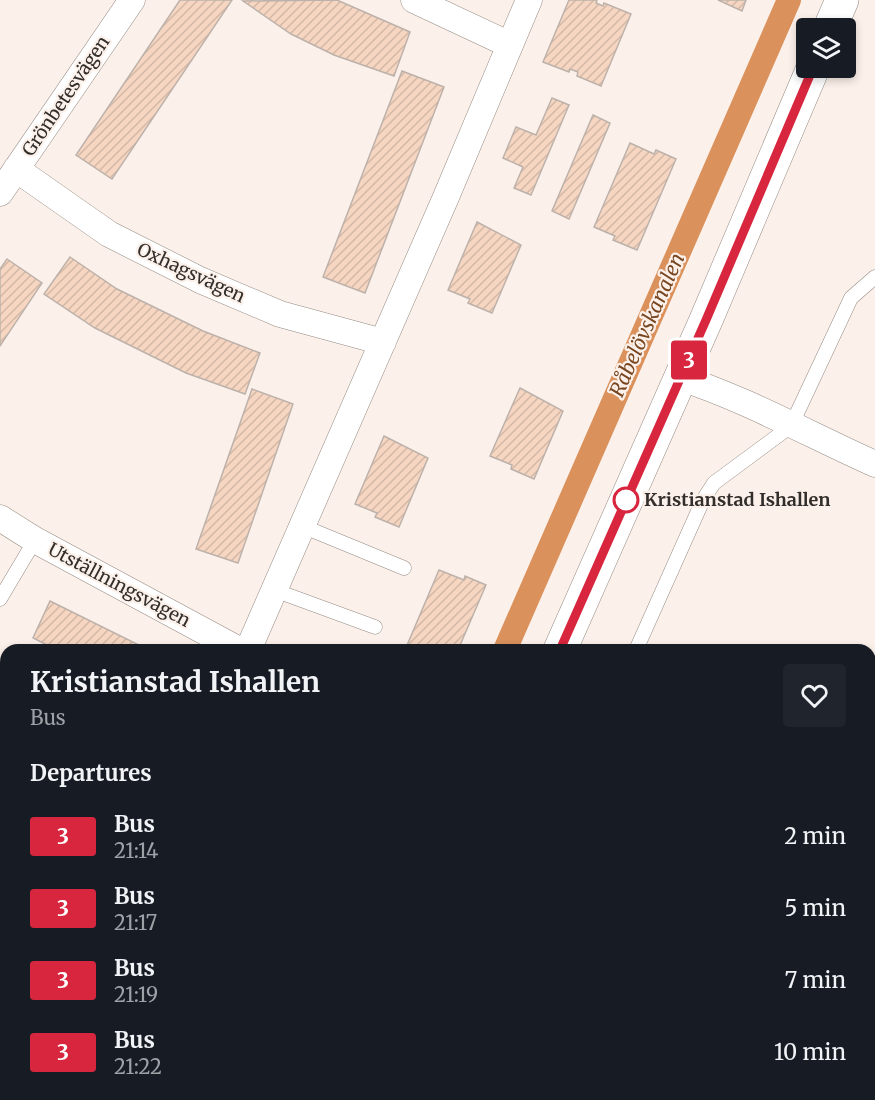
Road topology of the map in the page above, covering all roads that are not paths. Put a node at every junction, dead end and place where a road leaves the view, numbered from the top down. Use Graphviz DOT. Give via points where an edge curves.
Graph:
graph roads {
  1 [pos="132,0"];
  2 [pos="414,0"];
  3 [pos="529,0"];
  4 [pos="842,0"];
  5 [pos="834,18"];
  6 [pos="508,44"];
  7 [pos="809,78"];
  8 [pos="16,170"];
  9 [pos="0,194"];
  10 [pos="875,277"];
  11 [pos="383,342"];
  12 [pos="681,378"];
  13 [pos="791,426"];
  14 [pos="875,464"];
  15 [pos="0,518"];
  16 [pos="302,526"];
  17 [pos="35,540"];
  18 [pos="404,568"];
  19 [pos="274,590"];
  20 [pos="0,599"];
  21 [pos="375,627"];
  22 [pos="228,644"];
  23 [pos="251,644"];
  24 [pos="563,644"];
  25 [pos="639,644"];
  1 -- 8 [label="street, Grönbetesvägen"];
  2 -- 6 [label="street"];
  3 -- 6 [label="street"];
  4 -- 5 [label="street"];
  6 -- 11 [label="street"];
  7 -- 12 [label="street"];
  8 -- 9 [label="street, Grönbetesvägen"];
  8 -- 11 [label="street, Oxhagsvägen" via="110,234 200,280 280,314"];
  10 -- 13 [label="lane" via="851,298"];
  11 -- 16 [label="street"];
  12 -- 13 [label="street" via="761,408"];
  12 -- 24 [label="street"];
  13 -- 14 [label="street"];
  13 -- 25 [label="lane" via="714,483"];
  15 -- 17 [label="street, Utställningsvägen"];
  16 -- 18 [label="lane"];
  16 -- 19 [label="street"];
  17 -- 20 [label="lane"];
  17 -- 22 [label="street, Utställningsvägen"];
  19 -- 21 [label="lane"];
  19 -- 23 [label="street"];
}
